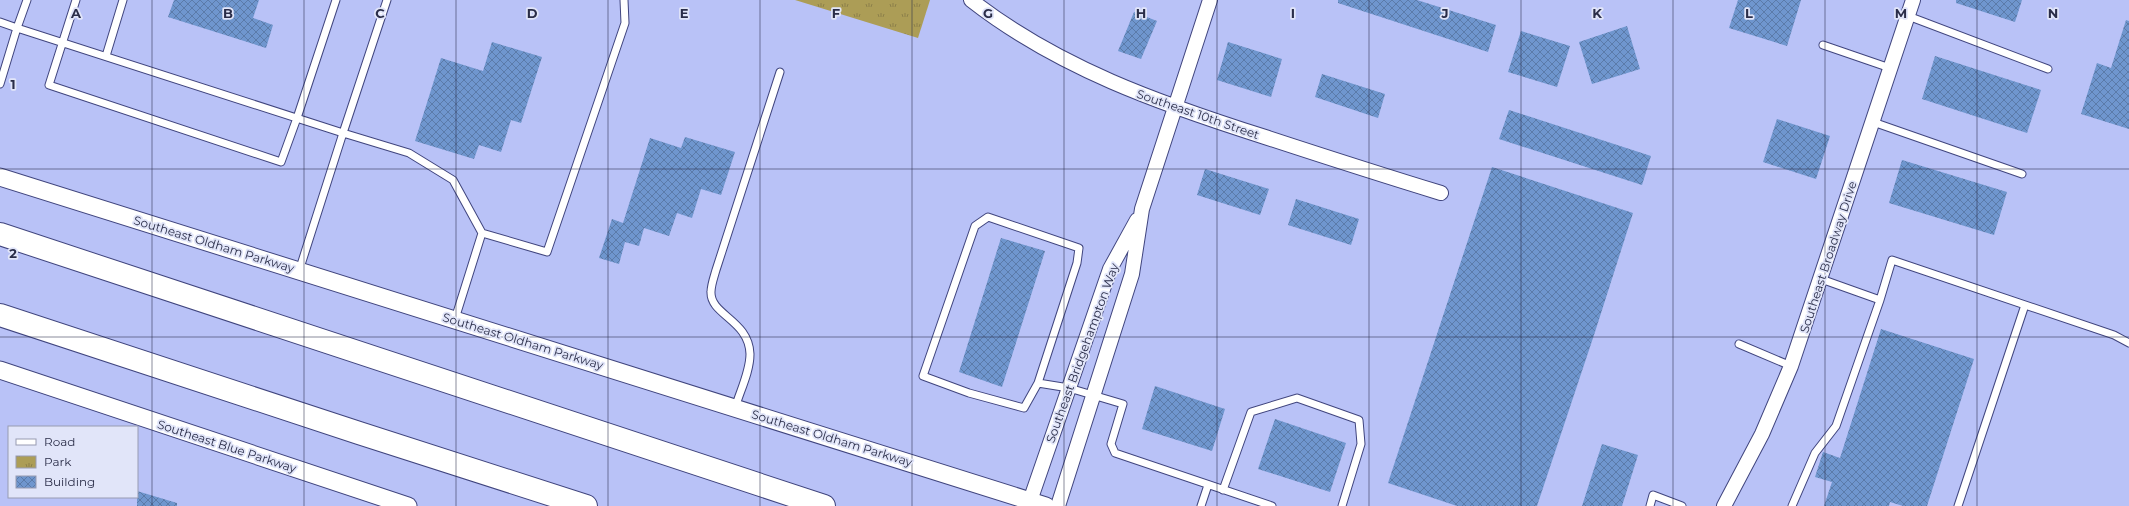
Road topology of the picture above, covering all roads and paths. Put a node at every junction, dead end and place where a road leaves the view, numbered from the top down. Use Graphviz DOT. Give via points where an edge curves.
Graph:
graph roads {
  1 [pos="27,0"];
  2 [pos="76,0"];
  3 [pos="123,0"];
  4 [pos="336,0"];
  5 [pos="387,0"];
  6 [pos="624,0"];
  7 [pos="970,0"];
  8 [pos="1210,0"];
  9 [pos="1913,0"];
  10 [pos="1908,16"];
  11 [pos="0,22"];
  12 [pos="17,28"];
  13 [pos="62,42"];
  14 [pos="1823,45"];
  15 [pos="106,56"];
  16 [pos="1890,68"];
  17 [pos="2048,69"];
  18 [pos="780,72"];
  19 [pos="0,84"];
  20 [pos="1175,108"];
  21 [pos="297,118"];
  22 [pos="1873,122"];
  23 [pos="343,133"];
  24 [pos="2022,174"];
  25 [pos="0,177"];
  26 [pos="1440,193"];
  27 [pos="1142,209"];
  28 [pos="482,233"];
  29 [pos="0,234"];
  30 [pos="299,271"];
  31 [pos="1820,278"];
  32 [pos="1880,300"];
  33 [pos="2025,304"];
  34 [pos="0,315"];
  35 [pos="454,320"];
  36 [pos="2129,343"];
  37 [pos="1739,344"];
  38 [pos="1791,366"];
  39 [pos="0,370"];
  40 [pos="1038,383"];
  41 [pos="1069,388"];
  42 [pos="1093,395"];
  43 [pos="734,408"];
  44 [pos="1208,485"];
  45 [pos="1223,490"];
  46 [pos="1038,504"];
  47 [pos="408,506"];
  48 [pos="586,506"];
  49 [pos="824,506"];
  50 [pos="1058,506"];
  51 [pos="1201,506"];
  52 [pos="1272,506"];
  53 [pos="1342,506"];
  54 [pos="1650,506"];
  55 [pos="1682,506"];
  56 [pos="1724,506"];
  57 [pos="1792,506"];
  58 [pos="1958,506"];
  1 -- 12 [label="lane"];
  2 -- 13 [label="lane"];
  3 -- 15 [label="lane"];
  4 -- 21 [label="lane"];
  5 -- 23 [label="lane"];
  6 -- 28 [label="lane" via="625,24 547,252"];
  7 -- 20 [label="street, Southeast 10th Street" via="1052,53 1121,87"];
  8 -- 20 [label="street, Southeast Bridgehampton Way"];
  9 -- 10 [label="street, Southeast Broadway Drive"];
  10 -- 16 [label="street, Southeast Broadway Drive"];
  10 -- 17 [label="lane"];
  11 -- 12 [label="lane"];
  12 -- 13 [label="lane"];
  12 -- 19 [label="lane"];
  13 -- 15 [label="lane"];
  13 -- 21 [label="lane" via="49,85 281,162"];
  14 -- 16 [label="lane"];
  15 -- 21 [label="lane"];
  16 -- 22 [label="street, Southeast Broadway Drive"];
  18 -- 43 [label="lane" via="711,292 715,305 739,326 748,339 750,364"];
  20 -- 26 [label="street, Southeast 10th Street"];
  20 -- 27 [label="street, Southeast Bridgehampton Way"];
  21 -- 23 [label="lane"];
  22 -- 24 [label="lane"];
  22 -- 31 [label="street, Southeast Broadway Drive"];
  23 -- 28 [label="lane" via="409,153 453,180"];
  23 -- 30 [label="lane"];
  25 -- 30 [label="street, Southeast Oldham Parkway"];
  27 -- 41 [label="street, Southeast Bridgehampton Way" via="1110,269"];
  27 -- 42 [label="street, Southeast Bridgehampton Way" via="1132,274"];
  28 -- 35 [label="lane"];
  29 -- 49 [label="highway"];
  30 -- 35 [label="street, Southeast Oldham Parkway"];
  31 -- 32 [label="lane"];
  31 -- 38 [label="street, Southeast Broadway Drive"];
  32 -- 33 [label="lane" via="1892,260"];
  32 -- 57 [label="lane" via="1836,426 1815,453"];
  33 -- 36 [label="lane" via="2114,334"];
  33 -- 58 [label="lane"];
  34 -- 48 [label="highway"];
  35 -- 43 [label="street, Southeast Oldham Parkway"];
  37 -- 38 [label="lane"];
  38 -- 56 [label="street, Southeast Broadway Drive" via="1762,434"];
  39 -- 47 [label="street, Southeast Blue Parkway"];
  40 -- 40 [label="lane" via="1024,408 969,393 923,376 975,226 988,217 1079,248 1077,263"];
  40 -- 41 [label="lane"];
  41 -- 42 [label="lane"];
  41 -- 46 [label="street, Southeast Bridgehampton Way"];
  42 -- 44 [label="lane" via="1123,404 1110,444 1115,454"];
  42 -- 50 [label="street, Southeast Bridgehampton Way"];
  43 -- 46 [label="street, Southeast Oldham Parkway"];
  44 -- 45 [label="lane"];
  44 -- 51 [label="lane"];
  45 -- 52 [label="lane"];
  45 -- 53 [label="lane" via="1251,412 1297,398 1359,420 1361,444"];
  54 -- 55 [label="lane" via="1653,495"];
}
